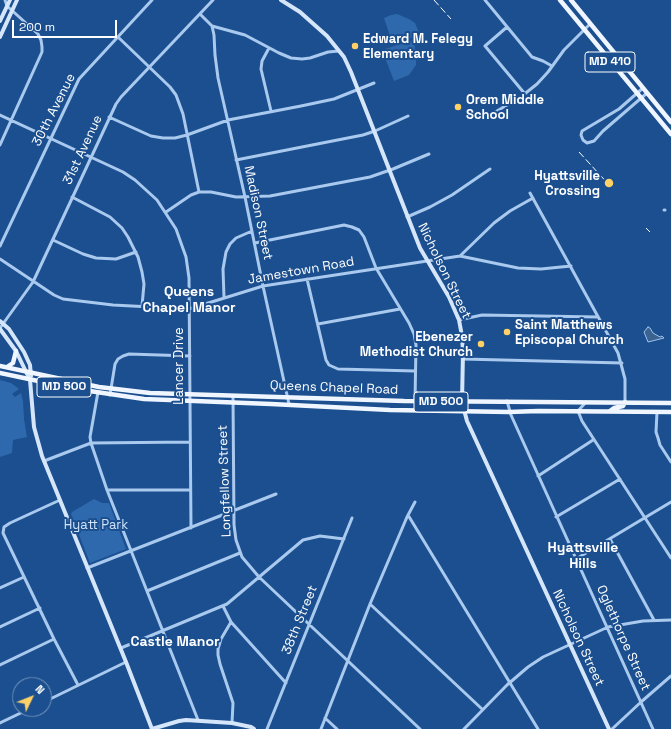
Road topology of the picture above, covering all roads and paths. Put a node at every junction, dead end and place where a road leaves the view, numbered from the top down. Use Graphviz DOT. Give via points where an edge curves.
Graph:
graph roads {
  1 [pos="5,0"];
  2 [pos="10,0"];
  3 [pos="17,0"];
  4 [pos="152,0"];
  5 [pos="213,0"];
  6 [pos="280,0"];
  7 [pos="485,0"];
  8 [pos="560,0"];
  9 [pos="571,0"];
  10 [pos="5,6"];
  11 [pos="12,10"];
  12 [pos="200,14"];
  13 [pos="0,22"];
  14 [pos="590,24"];
  15 [pos="212,26"];
  16 [pos="507,27"];
  17 [pos="584,30"];
  18 [pos="0,37"];
  19 [pos="118,37"];
  20 [pos="269,48"];
  21 [pos="339,51"];
  22 [pos="552,66"];
  23 [pos="150,67"];
  24 [pos="374,83"];
  25 [pos="643,88"];
  26 [pos="359,90"];
  27 [pos="647,93"];
  28 [pos="525,94"];
  29 [pos="637,94"];
  30 [pos="641,98"];
  31 [pos="271,112"];
  32 [pos="0,115"];
  33 [pos="408,116"];
  34 [pos="109,117"];
  35 [pos="487,117"];
  36 [pos="12,120"];
  37 [pos="228,120"];
  38 [pos="671,122"];
  39 [pos="375,131"];
  40 [pos="671,134"];
  41 [pos="187,135"];
  42 [pos="51,137"];
  43 [pos="0,145"];
  44 [pos="429,154"];
  45 [pos="90,156"];
  46 [pos="236,160"];
  47 [pos="490,169"];
  48 [pos="390,170"];
  49 [pos="199,192"];
  50 [pos="530,193"];
  51 [pos="72,197"];
  52 [pos="246,197"];
  53 [pos="533,198"];
  54 [pos="166,212"];
  55 [pos="407,217"];
  56 [pos="252,231"];
  57 [pos="53,240"];
  58 [pos="255,243"];
  59 [pos="0,246"];
  60 [pos="136,252"];
  61 [pos="460,256"];
  62 [pos="0,259"];
  63 [pos="426,261"];
  64 [pos="571,266"];
  65 [pos="376,268"];
  66 [pos="307,279"];
  67 [pos="33,282"];
  68 [pos="263,286"];
  69 [pos="224,298"];
  70 [pos="142,306"];
  71 [pos="189,309"];
  72 [pos="400,309"];
  73 [pos="598,317"];
  74 [pos="459,320"];
  75 [pos="0,321"];
  76 [pos="4,324"];
  77 [pos="318,324"];
  78 [pos="0,329"];
  79 [pos="16,351"];
  80 [pos="190,356"];
  81 [pos="463,359"];
  82 [pos="622,363"];
  83 [pos="0,366"];
  84 [pos="7,367"];
  85 [pos="415,371"];
  86 [pos="0,373"];
  87 [pos="29,373"];
  88 [pos="30,380"];
  89 [pos="110,388"];
  90 [pos="98,392"];
  91 [pos="110,394"];
  92 [pos="189,394"];
  93 [pos="233,396"];
  94 [pos="287,397"];
  95 [pos="189,401"];
  96 [pos="416,401"];
  97 [pos="507,401"];
  98 [pos="234,402"];
  99 [pos="462,402"];
  100 [pos="586,402"];
  101 [pos="625,402"];
  102 [pos="671,403"];
  103 [pos="289,404"];
  104 [pos="464,411"];
  105 [pos="578,411"];
  106 [pos="610,411"];
  107 [pos="509,412"];
  108 [pos="657,412"];
  109 [pos="671,412"];
  110 [pos="593,440"];
  111 [pos="190,442"];
  112 [pos="91,443"];
  113 [pos="44,461"];
  114 [pos="671,462"];
  115 [pos="538,476"];
  116 [pos="620,479"];
  117 [pos="107,490"];
  118 [pos="190,490"];
  119 [pos="276,494"];
  120 [pos="60,500"];
  121 [pos="415,502"];
  122 [pos="671,502"];
  123 [pos="234,511"];
  124 [pos="408,515"];
  125 [pos="556,517"];
  126 [pos="352,518"];
  127 [pos="645,518"];
  128 [pos="191,528"];
  129 [pos="344,539"];
  130 [pos="610,539"];
  131 [pos="131,552"];
  132 [pos="240,553"];
  133 [pos="671,558"];
  134 [pos="576,559"];
  135 [pos="87,568"];
  136 [pos="259,576"];
  137 [pos="24,577"];
  138 [pos="0,588"];
  139 [pos="147,591"];
  140 [pos="370,604"];
  141 [pos="223,606"];
  142 [pos="40,608"];
  143 [pos="654,620"];
  144 [pos="671,620"];
  145 [pos="231,622"];
  146 [pos="310,624"];
  147 [pos="0,627"];
  148 [pos="608,627"];
  149 [pos="163,630"];
  150 [pos="54,640"];
  151 [pos="570,645"];
  152 [pos="121,648"];
  153 [pos="348,660"];
  154 [pos="126,662"];
  155 [pos="0,665"];
  156 [pos="671,676"];
  157 [pos="510,682"];
  158 [pos="286,683"];
  159 [pos="78,685"];
  160 [pos="52,698"];
  161 [pos="641,702"];
  162 [pos="482,710"];
  163 [pos="12,717"];
  164 [pos="325,718"];
  165 [pos="198,720"];
  166 [pos="0,723"];
  167 [pos="232,723"];
  168 [pos="152,729"];
  169 [pos="254,729"];
  170 [pos="267,729"];
  171 [pos="321,729"];
  172 [pos="337,729"];
  173 [pos="420,729"];
  174 [pos="464,729"];
  175 [pos="538,729"];
  176 [pos="611,729"];
  177 [pos="653,729"];
  1 -- 10 [label="street"];
  2 -- 10 [label="street"];
  3 -- 11 [label="street"];
  4 -- 19 [label="street, 30th Avenue"];
  5 -- 12 [label="street, 31st Avenue"];
  6 -- 21 [label="street, Nicholson Street" via="309,18"];
  7 -- 16 [label="street"];
  8 -- 17 [label="main road, MD 410"];
  9 -- 14 [label="main road, MD 410"];
  10 -- 11 [label="street"];
  10 -- 13 [label="street"];
  11 -- 18 [label="street"];
  11 -- 36 [label="street" via="38,34 42,52"];
  12 -- 15 [label="street"];
  12 -- 23 [label="street, 31st Avenue"];
  14 -- 17 [label="street"];
  14 -- 25 [label="main road, MD 410"];
  15 -- 20 [label="street" via="245,35"];
  15 -- 37 [label="street, Madison Street" via="218,78"];
  16 -- 22 [label="street" via="532,57"];
  16 -- 28 [label="street" via="485,46"];
  17 -- 22 [label="street"];
  17 -- 29 [label="main road, MD 410"];
  19 -- 23 [label="street"];
  19 -- 42 [label="street, 30th Avenue" via="79,79"];
  20 -- 21 [label="street" via="296,58 310,58"];
  20 -- 31 [label="street" via="262,61 262,69"];
  21 -- 26 [label="street, Nicholson Street"];
  22 -- 28 [label="street" via="538,84"];
  23 -- 34 [label="street, 31st Avenue" via="121,97"];
  23 -- 41 [label="street" via="176,96"];
  24 -- 26 [label="street"];
  25 -- 27 [label="main road, MD 410"];
  25 -- 29 [label="street"];
  26 -- 31 [label="street"];
  26 -- 39 [label="street, Nicholson Street"];
  27 -- 30 [label="street"];
  27 -- 38 [label="main road, MD 410"];
  28 -- 35 [label="street"];
  29 -- 30 [label="main road, MD 410"];
  29 -- 30 [label="street" via="619,109 582,131 583,140 588,143 594,141"];
  30 -- 40 [label="main road, MD 410"];
  31 -- 37 [label="street"];
  32 -- 36 [label="street, Lancer Drive"];
  33 -- 39 [label="street"];
  34 -- 41 [label="street" via="157,138 169,139"];
  34 -- 45 [label="street, 31st Avenue"];
  36 -- 42 [label="street, Lancer Drive"];
  36 -- 43 [label="street"];
  37 -- 41 [label="street"];
  37 -- 46 [label="street, Madison Street"];
  39 -- 46 [label="street"];
  39 -- 48 [label="street, Nicholson Street"];
  41 -- 49 [label="street"];
  42 -- 45 [label="street, Lancer Drive"];
  42 -- 59 [label="street, 30th Avenue"];
  44 -- 48 [label="street"];
  45 -- 51 [label="street, 31st Avenue"];
  45 -- 54 [label="street, Lancer Drive" via="135,180"];
  46 -- 52 [label="street, Madison Street"];
  47 -- 55 [label="street" via="452,195"];
  48 -- 52 [label="street" via="374,176 270,196"];
  48 -- 55 [label="street, Nicholson Street"];
  49 -- 52 [label="street"];
  49 -- 54 [label="street"];
  50 -- 53 [label="street"];
  51 -- 57 [label="street, 31st Avenue"];
  51 -- 60 [label="street" via="113,220 128,237"];
  52 -- 56 [label="street, Madison Street"];
  53 -- 61 [label="street" via="494,223"];
  53 -- 64 [label="street"];
  54 -- 71 [label="street, Lancer Drive" via="176,229 186,257"];
  55 -- 63 [label="street, Nicholson Street"];
  56 -- 58 [label="street, Madison Street"];
  56 -- 69 [label="street" via="236,238 226,252 223,269"];
  57 -- 60 [label="street" via="96,258 116,259"];
  57 -- 67 [label="street, 31st Avenue"];
  58 -- 65 [label="street" via="344,225 356,228 364,237"];
  58 -- 68 [label="street, Madison Street"];
  60 -- 70 [label="street" via="144,284"];
  61 -- 63 [label="street, Jamestown Road"];
  61 -- 64 [label="street, Jamestown Road" via="518,268 546,269"];
  62 -- 67 [label="street, Jamestown Road"];
  63 -- 65 [label="street, Jamestown Road"];
  63 -- 74 [label="street, Nicholson Street"];
  64 -- 73 [label="street"];
  65 -- 66 [label="street, Jamestown Road"];
  65 -- 72 [label="street"];
  66 -- 68 [label="street, Jamestown Road"];
  66 -- 77 [label="street"];
  67 -- 70 [label="street, Jamestown Road" via="63,299"];
  67 -- 76 [label="street, 31st Avenue"];
  68 -- 69 [label="street, Jamestown Road"];
  68 -- 94 [label="street, Madison Street"];
  69 -- 71 [label="street, Jamestown Road"];
  70 -- 71 [label="street, Jamestown Road"];
  71 -- 80 [label="street, Lancer Drive"];
  72 -- 77 [label="street"];
  72 -- 85 [label="street" via="414,334"];
  73 -- 74 [label="street" via="482,315"];
  73 -- 82 [label="street"];
  74 -- 81 [label="street, Nicholson Street"];
  75 -- 76 [label="street"];
  76 -- 78 [label="street, 31st Avenue"];
  76 -- 87 [label="street" via="24,352 30,365"];
  77 -- 85 [label="street" via="326,360 331,367 342,370"];
  78 -- 79 [label="street"];
  79 -- 84 [label="main road" via="13,363"];
  79 -- 87 [label="street"];
  80 -- 89 [label="street" via="123,356 115,364"];
  80 -- 92 [label="street, Lancer Drive"];
  81 -- 82 [label="street"];
  81 -- 99 [label="street, Nicholson Street"];
  82 -- 101 [label="street"];
  83 -- 84 [label="main road, Queens Chapel Road / MD 500"];
  84 -- 87 [label="main road, Queens Chapel Road / MD 500"];
  85 -- 96 [label="street"];
  86 -- 88 [label="main road, Queens Chapel Road / MD 500"];
  87 -- 88 [label="street"];
  87 -- 89 [label="main road, Queens Chapel Road / MD 500"];
  88 -- 90 [label="main road, Queens Chapel Road / MD 500"];
  88 -- 113 [label="street" via="34,427"];
  89 -- 91 [label="street"];
  89 -- 92 [label="main road, Queens Chapel Road / MD 500"];
  90 -- 91 [label="main road, Queens Chapel Road / MD 500"];
  90 -- 112 [label="street"];
  91 -- 95 [label="main road, Queens Chapel Road / MD 500"];
  92 -- 93 [label="main road, Queens Chapel Road / MD 500"];
  92 -- 95 [label="street, Lancer Drive"];
  93 -- 94 [label="main road, Queens Chapel Road / MD 500"];
  93 -- 98 [label="street, Longfellow Street"];
  94 -- 96 [label="main road, Queens Chapel Road / MD 500"];
  94 -- 103 [label="street, Madison Street"];
  95 -- 98 [label="main road, Queens Chapel Road / MD 500"];
  95 -- 111 [label="street, Lancer Drive"];
  96 -- 99 [label="main road, Queens Chapel Road / MD 500"];
  97 -- 99 [label="main road, Queens Chapel Road / MD 500"];
  97 -- 100 [label="main road, Queens Chapel Road / MD 500"];
  97 -- 107 [label="street, Oglethorpe Street"];
  98 -- 103 [label="main road, Queens Chapel Road / MD 500"];
  98 -- 123 [label="street, Longfellow Street"];
  99 -- 104 [label="street, Nicholson Street"];
  100 -- 101 [label="main road, Queens Chapel Road / MD 500"];
  100 -- 105 [label="street"];
  101 -- 102 [label="main road, Queens Chapel Road / MD 500"];
  101 -- 106 [label="main road" via="623,406"];
  103 -- 104 [label="main road, Queens Chapel Road / MD 500"];
  104 -- 107 [label="main road, Queens Chapel Road / MD 500"];
  104 -- 151 [label="street, Nicholson Street"];
  105 -- 106 [label="main road, Queens Chapel Road / MD 500"];
  105 -- 107 [label="main road, Queens Chapel Road / MD 500"];
  105 -- 110 [label="street"];
  106 -- 108 [label="main road, Queens Chapel Road / MD 500"];
  107 -- 115 [label="street, Oglethorpe Street"];
  108 -- 109 [label="main road, Queens Chapel Road / MD 500"];
  108 -- 114 [label="street" via="656,432 660,445"];
  110 -- 115 [label="street"];
  110 -- 116 [label="street"];
  111 -- 112 [label="street"];
  111 -- 118 [label="street, Lancer Drive"];
  112 -- 113 [label="street"];
  112 -- 117 [label="street"];
  113 -- 120 [label="street"];
  115 -- 125 [label="street, Oglethorpe Street"];
  116 -- 125 [label="street"];
  116 -- 127 [label="street"];
  117 -- 118 [label="street"];
  117 -- 131 [label="street"];
  118 -- 128 [label="street, Lancer Drive"];
  119 -- 123 [label="street"];
  120 -- 135 [label="street"];
  120 -- 137 [label="street" via="4,527 3,533"];
  121 -- 124 [label="street"];
  122 -- 127 [label="street"];
  123 -- 128 [label="street"];
  123 -- 132 [label="street, Longfellow Street" via="235,535"];
  124 -- 140 [label="street"];
  124 -- 157 [label="street"];
  125 -- 134 [label="street, Oglethorpe Street"];
  126 -- 129 [label="street, 38th Street"];
  127 -- 130 [label="street"];
  127 -- 133 [label="street"];
  128 -- 131 [label="street"];
  129 -- 136 [label="street" via="326,536 308,538"];
  129 -- 146 [label="street, 38th Street"];
  130 -- 134 [label="street"];
  130 -- 143 [label="street"];
  131 -- 135 [label="street"];
  131 -- 139 [label="street"];
  132 -- 136 [label="street, Longfellow Street"];
  132 -- 139 [label="street"];
  134 -- 148 [label="street, Oglethorpe Street"];
  135 -- 152 [label="street"];
  136 -- 141 [label="street"];
  136 -- 146 [label="street, Longfellow Street"];
  137 -- 138 [label="street"];
  137 -- 142 [label="street"];
  139 -- 149 [label="street"];
  140 -- 153 [label="street"];
  140 -- 162 [label="street"];
  141 -- 145 [label="street"];
  141 -- 149 [label="street"];
  142 -- 147 [label="street"];
  142 -- 150 [label="street"];
  143 -- 144 [label="street"];
  143 -- 148 [label="street"];
  145 -- 158 [label="street"];
  145 -- 167 [label="street" via="218,649 218,655 233,703"];
  146 -- 153 [label="street, Longfellow Street"];
  146 -- 158 [label="street, 38th Street"];
  148 -- 151 [label="street"];
  148 -- 161 [label="street, Oglethorpe Street"];
  149 -- 152 [label="street"];
  149 -- 165 [label="street"];
  150 -- 155 [label="street"];
  150 -- 159 [label="street"];
  151 -- 157 [label="street" via="536,662"];
  151 -- 176 [label="street, Nicholson Street"];
  152 -- 154 [label="street"];
  153 -- 164 [label="street"];
  153 -- 173 [label="street, Longfellow Street"];
  154 -- 159 [label="street"];
  154 -- 168 [label="street"];
  156 -- 161 [label="street"];
  157 -- 162 [label="street"];
  157 -- 175 [label="street"];
  158 -- 170 [label="street, 38th Street"];
  159 -- 160 [label="street"];
  161 -- 176 [label="street"];
  161 -- 177 [label="street, Oglethorpe Street"];
  162 -- 174 [label="street"];
  163 -- 166 [label="street"];
  164 -- 171 [label="street"];
  164 -- 172 [label="street"];
  165 -- 167 [label="street"];
  165 -- 168 [label="street" via="179,721"];
  167 -- 169 [label="street"];
}
